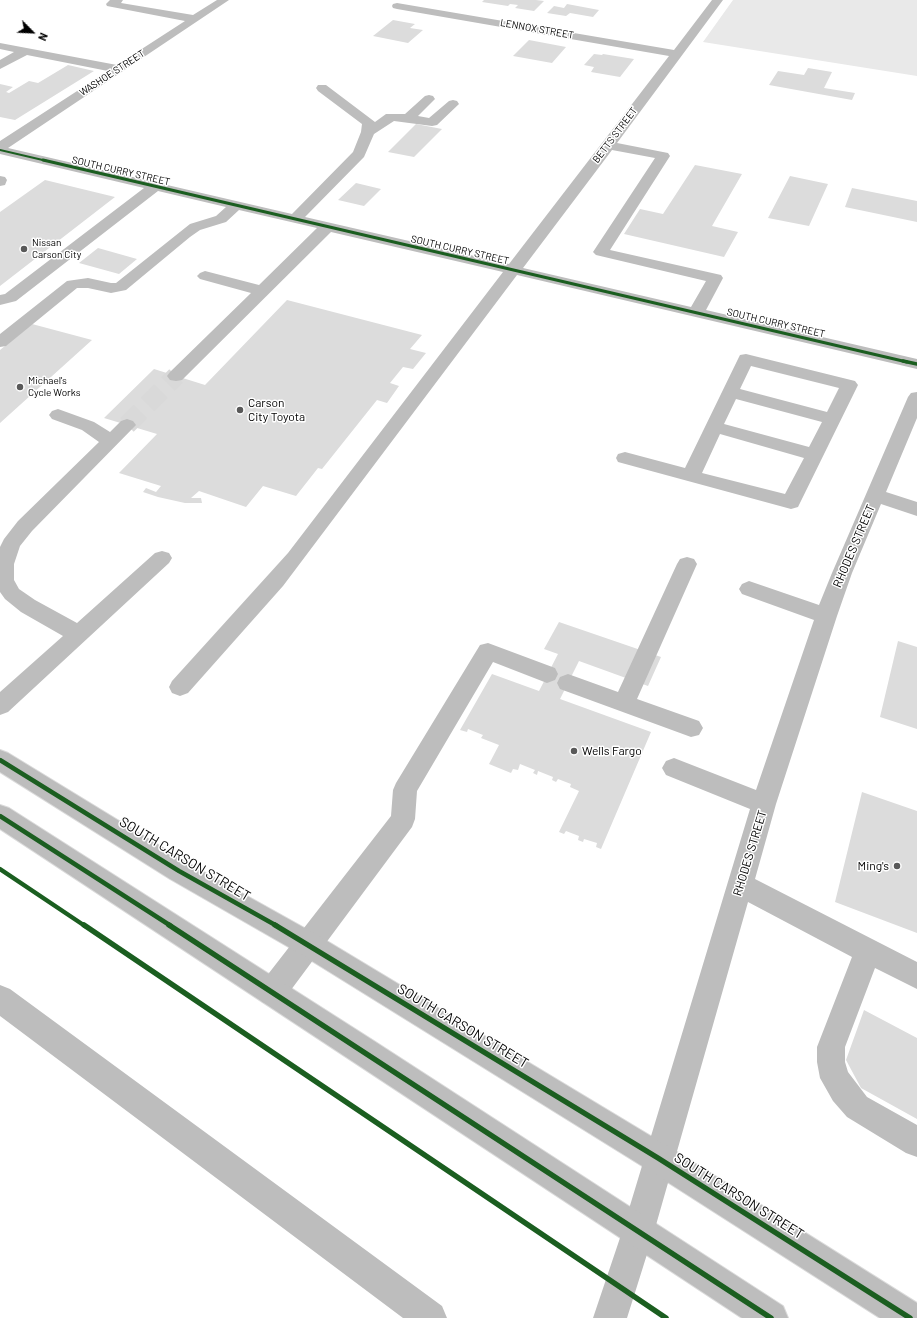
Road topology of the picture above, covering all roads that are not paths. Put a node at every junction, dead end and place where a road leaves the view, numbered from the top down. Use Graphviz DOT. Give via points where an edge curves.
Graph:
graph roads {
  1 [pos="118,0"];
  2 [pos="224,0"];
  3 [pos="718,0"];
  4 [pos="397,6"];
  5 [pos="195,19"];
  6 [pos="0,46"];
  7 [pos="25,51"];
  8 [pos="677,54"];
  9 [pos="0,65"];
  10 [pos="118,69"];
  11 [pos="322,88"];
  12 [pos="429,98"];
  13 [pos="453,104"];
  14 [pos="408,118"];
  15 [pos="368,132"];
  16 [pos="608,145"];
  17 [pos="3,153"];
  18 [pos="154,187"];
  19 [pos="235,206"];
  20 [pos="295,220"];
  21 [pos="328,227"];
  22 [pos="513,270"];
  23 [pos="205,276"];
  24 [pos="263,291"];
  25 [pos="0,300"];
  26 [pos="696,313"];
  27 [pos="0,342"];
  28 [pos="917,364"];
  29 [pos="176,376"];
  30 [pos="730,392"];
  31 [pos="917,397"];
  32 [pos="58,415"];
  33 [pos="832,419"];
  34 [pos="127,425"];
  35 [pos="714,427"];
  36 [pos="111,441"];
  37 [pos="815,455"];
  38 [pos="625,458"];
  39 [pos="691,476"];
  40 [pos="876,496"];
  41 [pos="917,509"];
  42 [pos="162,558"];
  43 [pos="687,564"];
  44 [pos="749,589"];
  45 [pos="826,616"];
  46 [pos="78,634"];
  47 [pos="180,687"];
  48 [pos="624,703"];
  49 [pos="0,706"];
  50 [pos="691,728"];
  51 [pos="0,760"];
  52 [pos="674,768"];
  53 [pos="764,804"];
  54 [pos="0,816"];
  55 [pos="740,885"];
  56 [pos="308,944"];
  57 [pos="868,951"];
  58 [pos="917,976"];
  59 [pos="272,992"];
  60 [pos="0,999"];
  61 [pos="917,1142"];
  62 [pos="658,1158"];
  63 [pos="638,1232"];
  64 [pos="430,1318"];
  65 [pos="610,1318"];
  66 [pos="771,1318"];
  67 [pos="910,1318"];
  1 -- 5 [label="street" via="111,4"];
  2 -- 5 [label="street, WASHOE STREET"];
  3 -- 8 [label="street, BETTS STREET"];
  4 -- 8 [label="street, LENNOX STREET"];
  5 -- 10 [label="street, WASHOE STREET"];
  6 -- 7 [label="street"];
  7 -- 9 [label="street"];
  7 -- 10 [label="street"];
  8 -- 16 [label="street, BETTS STREET"];
  10 -- 17 [label="street, WASHOE STREET"];
  11 -- 15 [label="street" via="369,123"];
  12 -- 14 [label="street"];
  13 -- 14 [label="street" via="432,122"];
  14 -- 15 [label="street" via="391,117"];
  15 -- 20 [label="street" via="359,154"];
  16 -- 22 [label="street, BETTS STREET"];
  16 -- 26 [label="street" via="663,156 601,252 715,278"];
  17 -- 18 [label="street, SOUTH CURRY STREET"];
  18 -- 19 [label="street, SOUTH CURRY STREET"];
  18 -- 25 [label="street" via="10,298"];
  19 -- 20 [label="street, SOUTH CURRY STREET"];
  19 -- 27 [label="street" via="221,219 195,227 185,234 120,287 111,288 88,282 72,284"];
  20 -- 21 [label="street, SOUTH CURRY STREET"];
  21 -- 22 [label="street, SOUTH CURRY STREET"];
  21 -- 24 [label="street"];
  22 -- 26 [label="street, SOUTH CURRY STREET"];
  22 -- 47 [label="street, BETTS STREET" via="295,558"];
  23 -- 24 [label="street"];
  24 -- 29 [label="street"];
  26 -- 28 [label="street, SOUTH CURRY STREET"];
  30 -- 33 [label="street"];
  30 -- 33 [label="street" via="746,359 849,385"];
  30 -- 35 [label="street"];
  31 -- 40 [label="street, RHODES STREET"];
  32 -- 36 [label="street" via="88,426"];
  33 -- 37 [label="street"];
  34 -- 36 [label="street"];
  35 -- 37 [label="street"];
  35 -- 39 [label="street"];
  36 -- 46 [label="street" via="25,526 11,544 4,564 4,581 12,594"];
  37 -- 39 [label="street" via="791,502"];
  38 -- 39 [label="street"];
  40 -- 41 [label="street"];
  40 -- 45 [label="street, RHODES STREET"];
  42 -- 46 [label="street"];
  43 -- 48 [label="street"];
  44 -- 45 [label="street"];
  45 -- 53 [label="street, RHODES STREET"];
  46 -- 49 [label="street"];
  48 -- 50 [label="street"];
  48 -- 56 [label="street" via="488,651 405,790 403,819"];
  51 -- 56 [label="street, SOUTH CARSON STREET" via="179,871"];
  52 -- 53 [label="street"];
  53 -- 55 [label="street, RHODES STREET"];
  54 -- 59 [label="street"];
  55 -- 57 [label="street"];
  55 -- 62 [label="street, RHODES STREET"];
  56 -- 59 [label="street"];
  56 -- 62 [label="street, SOUTH CARSON STREET"];
  57 -- 58 [label="street"];
  57 -- 61 [label="street" via="831,1047 835,1078 843,1092 857,1107"];
  59 -- 63 [label="street"];
  60 -- 64 [label="street"];
  62 -- 63 [label="street, RHODES STREET"];
  62 -- 67 [label="street, SOUTH CARSON STREET"];
  63 -- 65 [label="street, RHODES STREET"];
  63 -- 66 [label="street"];
}
